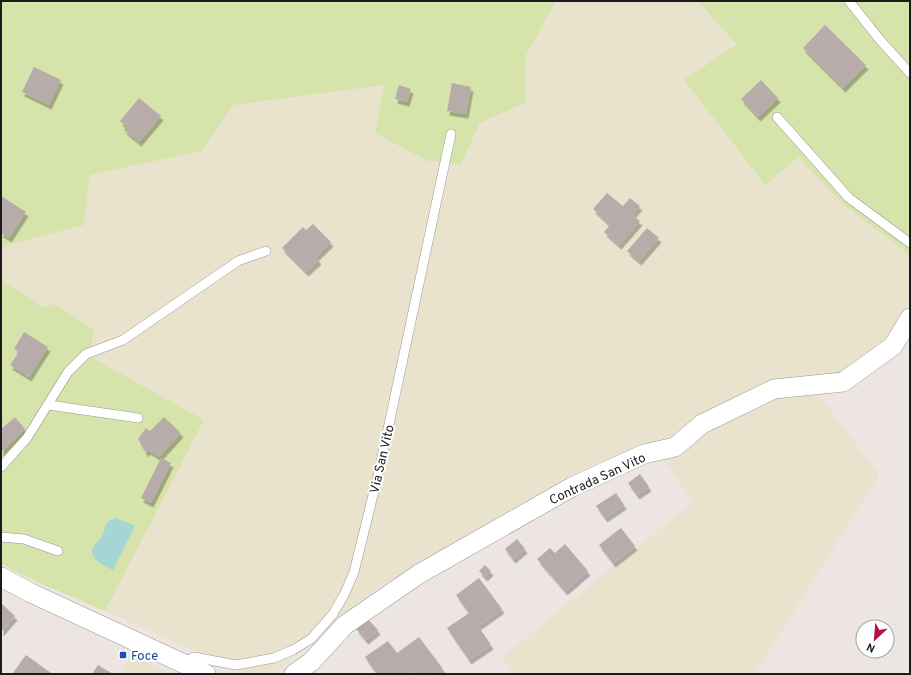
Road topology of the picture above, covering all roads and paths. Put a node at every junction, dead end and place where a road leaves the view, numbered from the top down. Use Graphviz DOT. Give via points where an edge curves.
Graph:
graph roads {
  1 [pos="849,1"];
  2 [pos="910,73"];
  3 [pos="777,118"];
  4 [pos="451,134"];
  5 [pos="910,243"];
  6 [pos="266,251"];
  7 [pos="910,318"];
  8 [pos="49,405"];
  9 [pos="138,418"];
  10 [pos="1,467"];
  11 [pos="1,537"];
  12 [pos="58,551"];
  13 [pos="1,577"];
  14 [pos="182,664"];
  15 [pos="206,674"];
  16 [pos="294,674"];
  1 -- 2 [label="lane"];
  3 -- 5 [label="lane" via="849,198"];
  4 -- 14 [label="lane, Via San Vito" via="379,471 354,572 345,593 333,614 311,639 293,650 274,658 236,665 194,657"];
  6 -- 8 [label="lane" via="238,261 123,340 86,354 68,372"];
  7 -- 16 [label="street, Contrada San Vito" via="893,346 843,382 774,389 702,424 675,447 644,454 572,487 433,566 345,625 311,662"];
  8 -- 9 [label="lane"];
  8 -- 10 [label="lane" via="27,438"];
  11 -- 12 [label="lane" via="24,539"];
  13 -- 14 [label="street"];
  14 -- 15 [label="street"];
}
